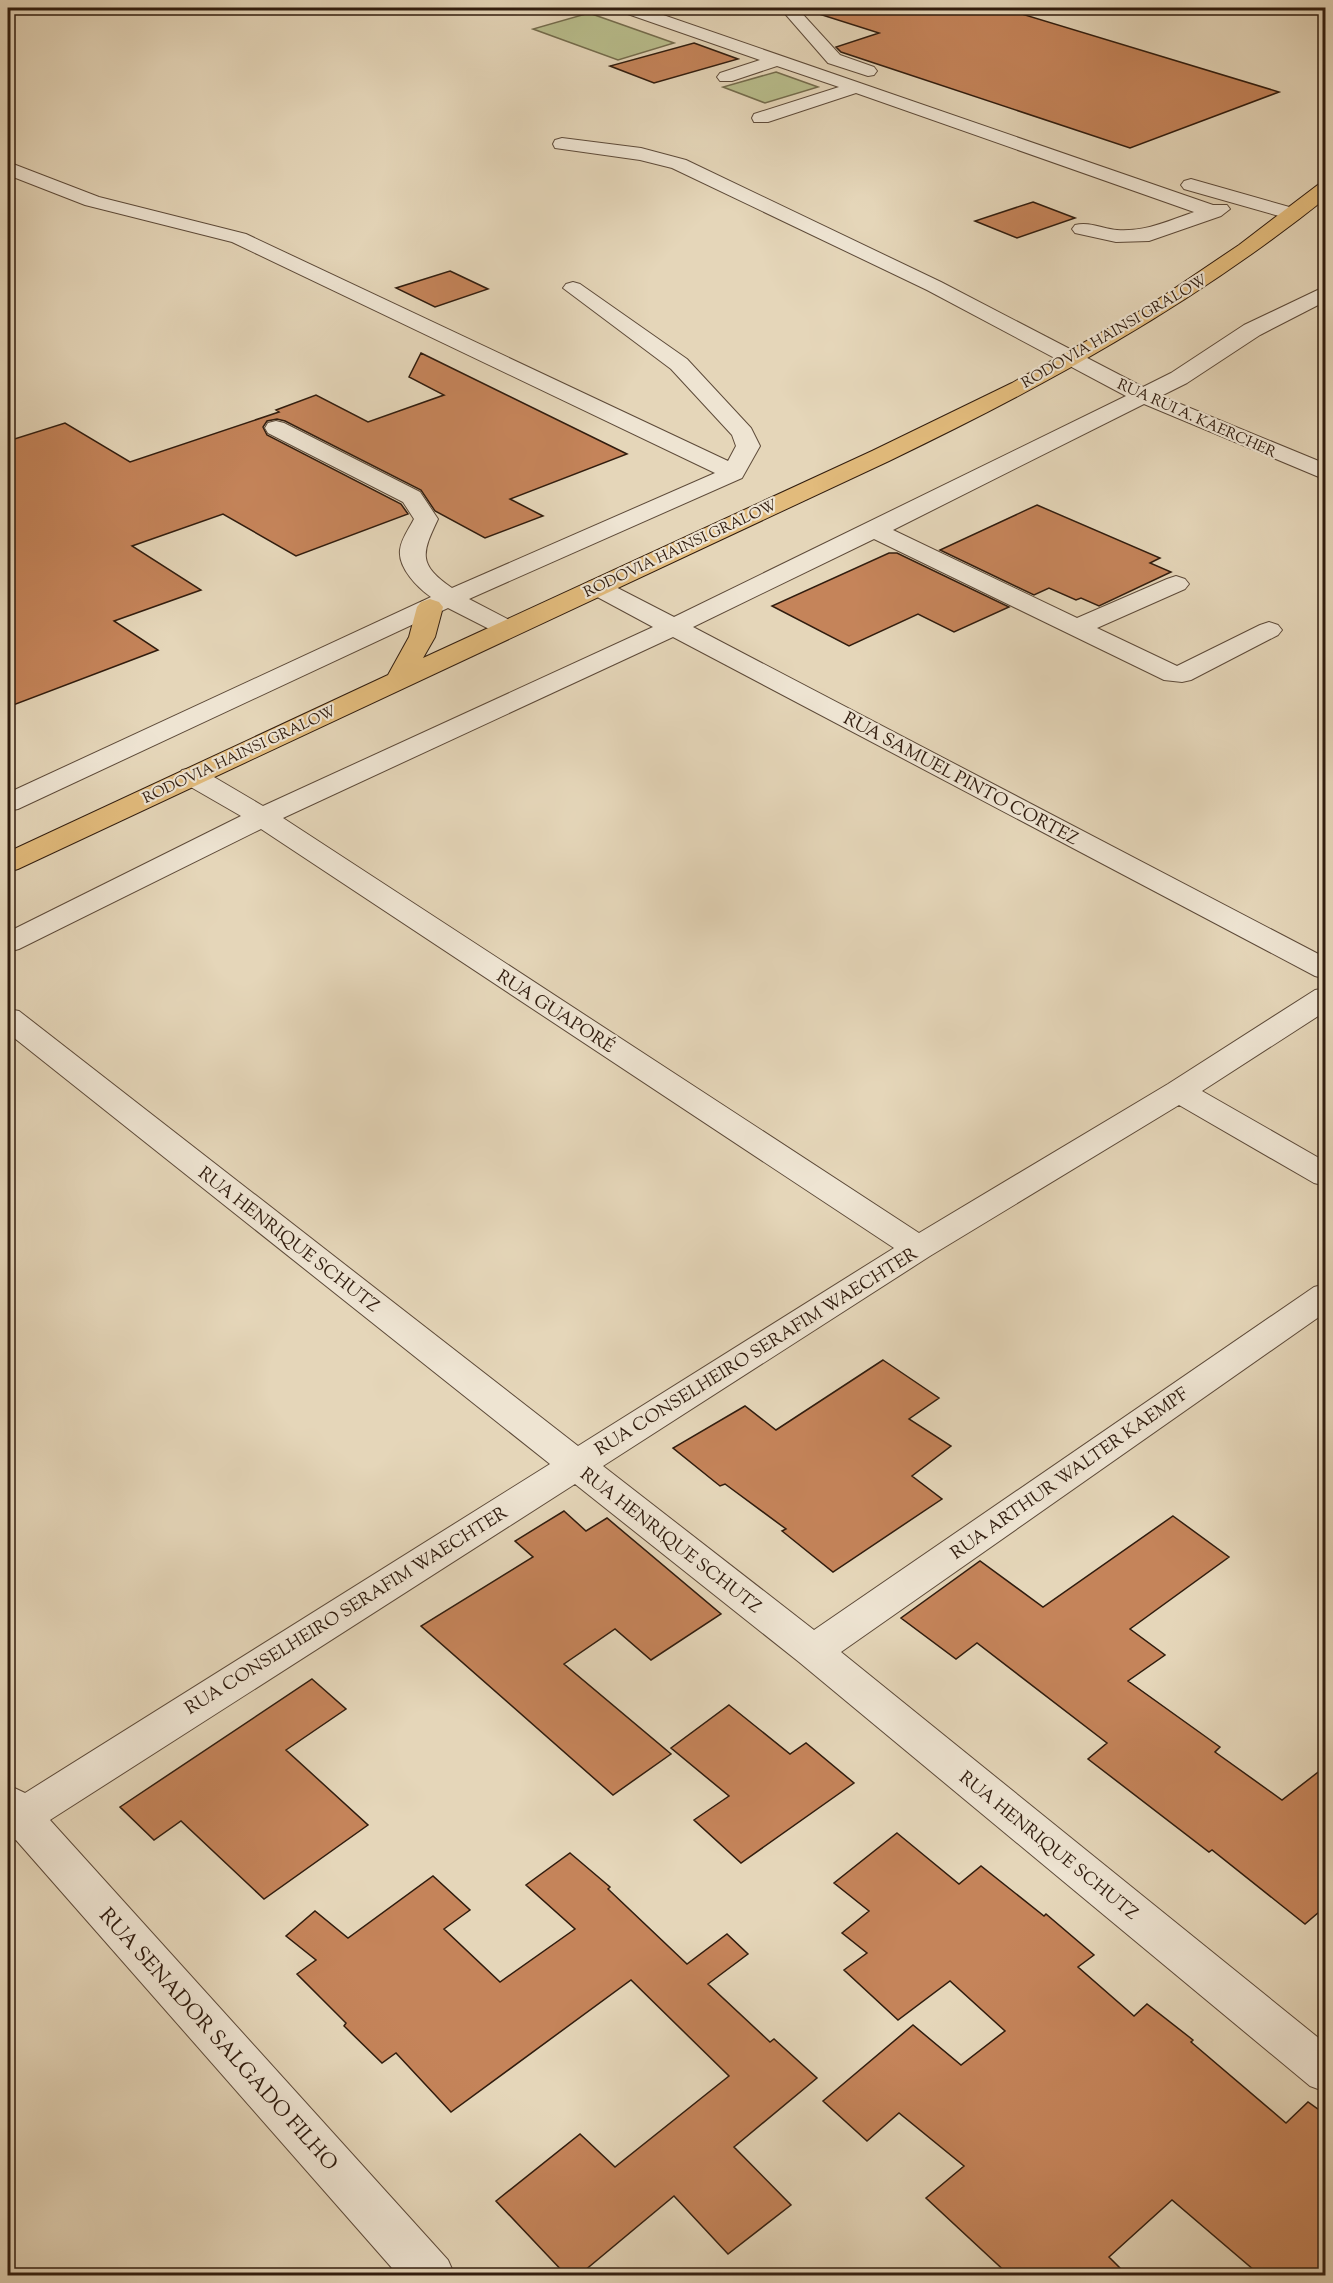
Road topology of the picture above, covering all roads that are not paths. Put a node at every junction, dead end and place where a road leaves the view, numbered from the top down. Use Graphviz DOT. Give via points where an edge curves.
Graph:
graph roads {
  1 [pos="628,8"];
  2 [pos="788,8"];
  3 [pos="778,60"];
  4 [pos="726,77"];
  5 [pos="888,79"];
  6 [pos="858,87"];
  7 [pos="942,98"];
  8 [pos="761,118"];
  9 [pos="562,144"];
  10 [pos="8,168"];
  11 [pos="1326,188"];
  12 [pos="1242,201"];
  13 [pos="1214,212"];
  14 [pos="1293,214"];
  15 [pos="1082,230"];
  16 [pos="573,288"];
  17 [pos="1326,292"];
  18 [pos="1070,359"];
  19 [pos="1143,396"];
  20 [pos="276,428"];
  21 [pos="734,473"];
  22 [pos="1326,473"];
  23 [pos="874,530"];
  24 [pos="1176,584"];
  25 [pos="597,586"];
  26 [pos="440,602"];
  27 [pos="673,626"];
  28 [pos="1077,627"];
  29 [pos="508,629"];
  30 [pos="1269,630"];
  31 [pos="399,678"];
  32 [pos="192,776"];
  33 [pos="8,803"];
  34 [pos="262,817"];
  35 [pos="8,863"];
  36 [pos="8,943"];
  37 [pos="1326,970"];
  38 [pos="1326,997"];
  39 [pos="8,1018"];
  40 [pos="1179,1091"];
  41 [pos="1326,1176"];
  42 [pos="918,1248"];
  43 [pos="1326,1295"];
  44 [pos="575,1465"];
  45 [pos="813,1651"];
  46 [pos="12,1814"];
  47 [pos="1326,2072"];
  48 [pos="431,2276"];
  1 -- 3 [label="street"];
  2 -- 5 [label="street" via="834,59"];
  3 -- 4 [label="street"];
  3 -- 6 [label="street"];
  6 -- 8 [label="street"];
  6 -- 13 [label="street"];
  7 -- 12 [label="street"];
  9 -- 18 [label="street, RUA RUI A. KAERCHER" via="641,154 679,164 982,310"];
  10 -- 21 [label="street" via="92,201 239,238"];
  11 -- 14 [label="main road, RODOVIA HAINSI GRALOW"];
  12 -- 13 [label="street"];
  12 -- 14 [label="street"];
  13 -- 15 [label="street" via="1149,235 1116,236"];
  14 -- 18 [label="main road, RODOVIA HAINSI GRALOW" via="1217,271"];
  16 -- 21 [label="street" via="678,364 743,433 748,446"];
  17 -- 19 [label="street" via="1252,330 1179,378"];
  18 -- 19 [label="street, RUA RUI A. KAERCHER"];
  18 -- 25 [label="main road, RODOVIA HAINSI GRALOW" via="908,442"];
  19 -- 22 [label="street, RUA RUI A. KAERCHER"];
  19 -- 23 [label="street"];
  20 -- 26 [label="street" via="411,497 426,519 412,552 418,572"];
  21 -- 26 [label="street"];
  23 -- 27 [label="street"];
  23 -- 28 [label="street"];
  24 -- 28 [label="street"];
  25 -- 27 [label="street, RUA SAMUEL PINTO CORTEZ"];
  25 -- 29 [label="main road, RODOVIA HAINSI GRALOW"];
  26 -- 29 [label="street"];
  26 -- 31 [label="main road"];
  26 -- 33 [label="street"];
  27 -- 34 [label="street"];
  27 -- 37 [label="street, RUA SAMUEL PINTO CORTEZ"];
  28 -- 30 [label="street" via="1173,674 1182,674"];
  29 -- 31 [label="main road, RODOVIA HAINSI GRALOW"];
  31 -- 32 [label="main road, RODOVIA HAINSI GRALOW"];
  32 -- 34 [label="street, RUA GUAPORÉ"];
  32 -- 35 [label="main road, RODOVIA HAINSI GRALOW"];
  34 -- 36 [label="street"];
  34 -- 42 [label="street, RUA GUAPORÉ"];
  38 -- 40 [label="street, RUA CONSELHEIRO SERAFIM WAECHTER"];
  39 -- 44 [label="street, RUA HENRIQUE SCHUTZ"];
  40 -- 41 [label="street"];
  40 -- 42 [label="street, RUA CONSELHEIRO SERAFIM WAECHTER"];
  42 -- 44 [label="street, RUA CONSELHEIRO SERAFIM WAECHTER"];
  43 -- 45 [label="street, RUA ARTHUR WALTER KAEMPF"];
  44 -- 45 [label="street, RUA HENRIQUE SCHUTZ"];
  44 -- 46 [label="street, RUA CONSELHEIRO SERAFIM WAECHTER"];
  45 -- 47 [label="street, RUA HENRIQUE SCHUTZ"];
  46 -- 48 [label="street, RUA SENADOR SALGADO FILHO"];
}
